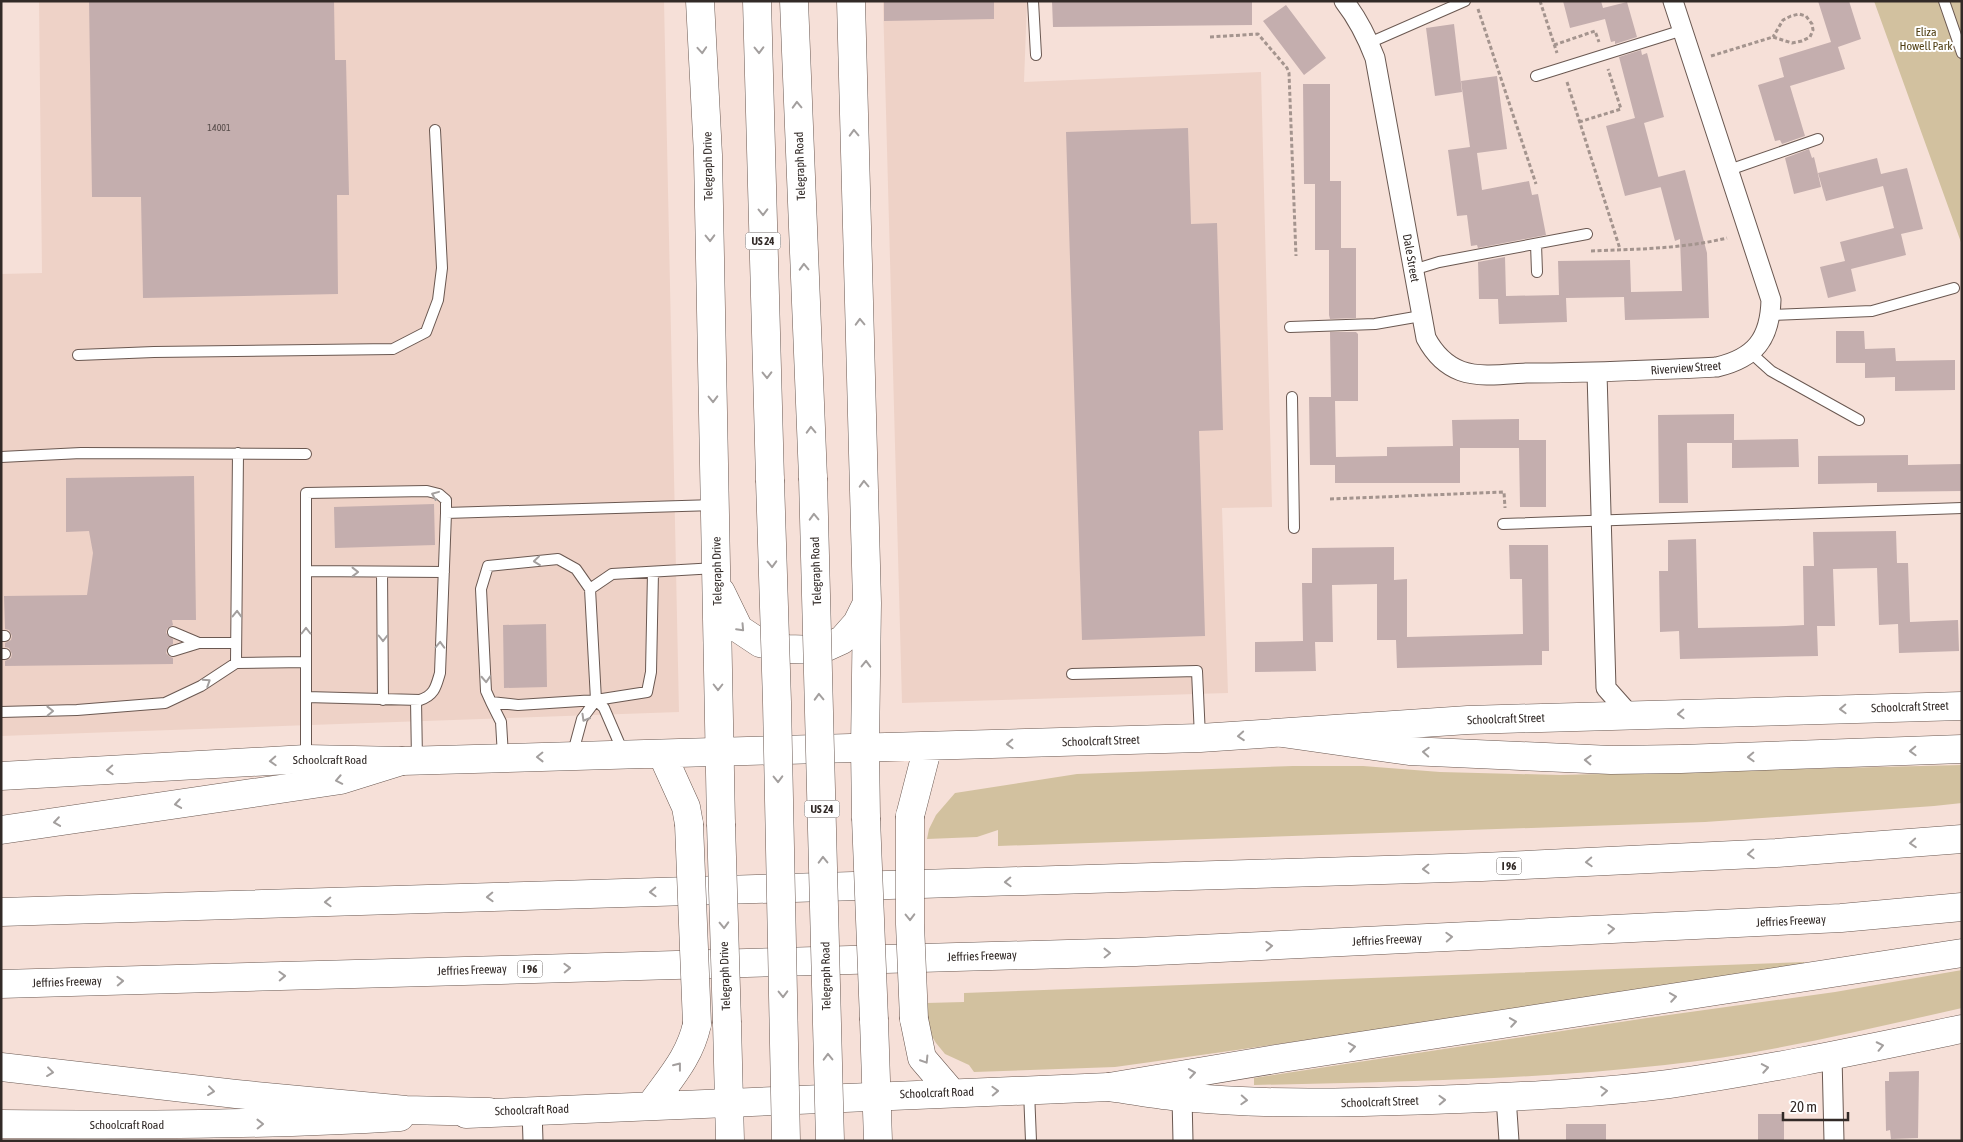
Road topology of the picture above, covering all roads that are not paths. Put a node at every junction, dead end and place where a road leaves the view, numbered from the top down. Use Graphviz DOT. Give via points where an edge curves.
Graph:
graph roads {
  1 [pos="700,1"];
  2 [pos="757,1"];
  3 [pos="794,1"];
  4 [pos="851,1"];
  5 [pos="1033,1"];
  6 [pos="1344,1"];
  7 [pos="1465,1"];
  8 [pos="1673,1"];
  9 [pos="1944,1"];
  10 [pos="1683,30"];
  11 [pos="1369,43"];
  12 [pos="1962,53"];
  13 [pos="1036,55"];
  14 [pos="1536,76"];
  15 [pos="435,130"];
  16 [pos="1818,138"];
  17 [pos="1729,170"];
  18 [pos="1587,234"];
  19 [pos="1536,244"];
  20 [pos="1413,270"];
  21 [pos="1537,272"];
  22 [pos="1954,288"];
  23 [pos="1771,315"];
  24 [pos="1421,316"];
  25 [pos="1290,327"];
  26 [pos="1751,353"];
  27 [pos="78,356"];
  28 [pos="1597,373"];
  29 [pos="1292,397"];
  30 [pos="1859,420"];
  31 [pos="238,453"];
  32 [pos="306,454"];
  33 [pos="1,457"];
  34 [pos="716,505"];
  35 [pos="1962,508"];
  36 [pos="446,513"];
  37 [pos="1602,521"];
  38 [pos="1503,524"];
  39 [pos="1294,528"];
  40 [pos="306,571"];
  41 [pos="382,572"];
  42 [pos="444,572"];
  43 [pos="653,572"];
  44 [pos="717,577"];
  45 [pos="590,589"];
  46 [pos="867,603"];
  47 [pos="173,632"];
  48 [pos="199,644"];
  49 [pos="236,644"];
  50 [pos="173,651"];
  51 [pos="236,662"];
  52 [pos="306,662"];
  53 [pos="1072,674"];
  54 [pos="306,697"];
  55 [pos="383,700"];
  56 [pos="416,700"];
  57 [pos="596,700"];
  58 [pos="490,702"];
  59 [pos="1962,706"];
  60 [pos="1,712"];
  61 [pos="1630,715"];
  62 [pos="1282,733"];
  63 [pos="1200,738"];
  64 [pos="1050,743"];
  65 [pos="928,746"];
  66 [pos="865,748"];
  67 [pos="1962,749"];
  68 [pos="720,752"];
  69 [pos="662,754"];
  70 [pos="624,755"];
  71 [pos="572,756"];
  72 [pos="504,758"];
  73 [pos="306,760"];
  74 [pos="409,761"];
  75 [pos="1,776"];
  76 [pos="1,830"];
  77 [pos="1962,839"];
  78 [pos="1962,908"];
  79 [pos="1,912"];
  80 [pos="1962,953"];
  81 [pos="1,984"];
  82 [pos="1962,1028"];
  83 [pos="1832,1056"];
  84 [pos="1,1067"];
  85 [pos="1109,1087"];
  86 [pos="1063,1088"];
  87 [pos="1029,1090"];
  88 [pos="952,1093"];
  89 [pos="876,1096"];
  90 [pos="1506,1097"];
  91 [pos="1182,1098"];
  92 [pos="729,1102"];
  93 [pos="651,1105"];
  94 [pos="532,1110"];
  95 [pos="489,1112"];
  96 [pos="1,1124"];
  97 [pos="215,1133"];
  98 [pos="533,1141"];
  99 [pos="730,1141"];
  100 [pos="786,1141"];
  101 [pos="830,1141"];
  102 [pos="878,1141"];
  103 [pos="1031,1141"];
  104 [pos="1183,1141"];
  105 [pos="1509,1141"];
  106 [pos="1834,1141"];
  1 -- 34 [label="main road, Telegraph Drive, one-way" via="707,129"];
  2 -- 100 [label="main road, US 24, one-way, bridge"];
  101 -- 3 [label="main road, Telegraph Road / US 24, one-way, bridge" via="813,478"];
  46 -- 4 [label="main road, one-way"];
  5 -- 13 [label="lane"];
  6 -- 11 [label="street, Dale Street"];
  7 -- 11 [label="lane"];
  8 -- 10 [label="street, Riverview Street"];
  9 -- 12 [label="lane"];
  10 -- 14 [label="lane"];
  10 -- 17 [label="street, Riverview Street"];
  11 -- 20 [label="street, Dale Street" via="1375,58"];
  15 -- 27 [label="lane" via="442,268 438,300 426,332 393,349"];
  16 -- 17 [label="lane"];
  17 -- 23 [label="street, Riverview Street" via="1771,300"];
  18 -- 19 [label="lane"];
  19 -- 20 [label="lane"];
  19 -- 21 [label="lane"];
  20 -- 24 [label="street, Dale Street"];
  22 -- 23 [label="lane" via="1872,311"];
  23 -- 26 [label="street, Riverview Street" via="1763,339"];
  24 -- 25 [label="lane" via="1375,324"];
  24 -- 28 [label="street, Dale Street" via="1432,348 1441,359 1461,371 1472,374"];
  26 -- 28 [label="street, Riverview Street" via="1735,363 1717,367"];
  26 -- 30 [label="lane" via="1771,371"];
  28 -- 37 [label="street"];
  29 -- 39 [label="lane"];
  31 -- 32 [label="lane"];
  31 -- 33 [label="lane" via="80,453"];
  49 -- 31 [label="lane, one-way"];
  34 -- 36 [label="lane"];
  34 -- 44 [label="main road, Telegraph Drive"];
  35 -- 37 [label="lane"];
  36 -- 40 [label="lane, one-way" via="446,500 427,491 306,493"];
  36 -- 42 [label="lane"];
  37 -- 38 [label="lane"];
  37 -- 61 [label="street" via="1606,688"];
  40 -- 41 [label="lane, one-way"];
  52 -- 40 [label="lane, one-way"];
  41 -- 42 [label="lane"];
  41 -- 55 [label="lane, one-way"];
  56 -- 42 [label="lane, one-way" via="429,697 440,673"];
  43 -- 44 [label="lane"];
  43 -- 45 [label="lane" via="612,574"];
  43 -- 57 [label="lane" via="651,672 647,692"];
  44 -- 46 [label="main road, one-way" via="740,629 760,643 787,649 820,650 842,640 857,623"];
  44 -- 68 [label="main road, Telegraph Drive, one-way"];
  45 -- 57 [label="lane"];
  45 -- 58 [label="lane, one-way" via="576,569 558,559 488,566 481,589 486,691"];
  66 -- 46 [label="main road, one-way"];
  47 -- 48 [label="lane"];
  48 -- 49 [label="lane"];
  48 -- 50 [label="lane"];
  49 -- 51 [label="lane"];
  51 -- 52 [label="lane"];
  60 -- 51 [label="lane, one-way" via="165,703 201,686"];
  52 -- 54 [label="lane"];
  53 -- 63 [label="lane" via="1197,671"];
  54 -- 55 [label="lane"];
  54 -- 73 [label="lane"];
  55 -- 56 [label="lane"];
  56 -- 74 [label="lane"];
  57 -- 58 [label="lane" via="518,704"];
  57 -- 70 [label="lane" via="604,708"];
  57 -- 71 [label="lane, one-way" via="582,719"];
  58 -- 72 [label="lane" via="501,722"];
  59 -- 61 [label="main road, Schoolcraft Street, one-way"];
  61 -- 62 [label="main road, Schoolcraft Street" via="1468,720"];
  62 -- 63 [label="main road, Schoolcraft Street, one-way"];
  67 -- 62 [label="main road, one-way" via="1611,760 1409,751"];
  63 -- 64 [label="main road, Schoolcraft Street"];
  64 -- 65 [label="main road, Schoolcraft Road, one-way"];
  65 -- 66 [label="main road, Schoolcraft Road"];
  65 -- 88 [label="main road, one-way, bridge" via="910,816 914,1019 922,1058"];
  66 -- 68 [label="main road, Schoolcraft Road"];
  66 -- 89 [label="main road, bridge"];
  68 -- 69 [label="main road, Schoolcraft Road"];
  68 -- 92 [label="main road, Telegraph Drive, one-way, bridge"];
  69 -- 70 [label="main road, Schoolcraft Road"];
  93 -- 69 [label="main road, one-way, bridge" via="687,1056 697,1024 689,824 686,807"];
  70 -- 71 [label="main road, Schoolcraft Road"];
  71 -- 72 [label="main road, Schoolcraft Road, one-way"];
  72 -- 74 [label="main road, Schoolcraft Road"];
  73 -- 74 [label="main road, Schoolcraft Road"];
  73 -- 75 [label="main road, Schoolcraft Road, one-way"];
  74 -- 76 [label="main road, one-way" via="341,780"];
  77 -- 79 [label="main road, I 96, one-way" via="1482,867"];
  81 -- 78 [label="main road, Jeffries Freeway / I 96, one-way" via="1136,952 1841,918"];
  85 -- 80 [label="main road, one-way" via="1301,1054"];
  83 -- 82 [label="main road, Schoolcraft Street, one-way"];
  90 -- 83 [label="main road, Schoolcraft Street, one-way" via="1668,1084"];
  83 -- 106 [label="street"];
  84 -- 95 [label="main road, one-way" via="406,1110"];
  85 -- 86 [label="main road, Schoolcraft Street"];
  85 -- 91 [label="main road, Schoolcraft Street"];
  86 -- 87 [label="main road, Schoolcraft Road"];
  88 -- 87 [label="main road, Schoolcraft Road, one-way"];
  87 -- 103 [label="lane"];
  88 -- 89 [label="main road, Schoolcraft Road"];
  89 -- 92 [label="main road, Schoolcraft Road"];
  89 -- 102 [label="main road"];
  91 -- 90 [label="main road, Schoolcraft Street, one-way" via="1346,1103"];
  90 -- 105 [label="street"];
  91 -- 104 [label="street"];
  92 -- 93 [label="main road, Schoolcraft Road"];
  92 -- 99 [label="main road, Telegraph Drive"];
  93 -- 94 [label="main road, Schoolcraft Road"];
  94 -- 95 [label="main road, Schoolcraft Road"];
  94 -- 98 [label="street"];
  97 -- 95 [label="main road, Schoolcraft Road, one-way" via="309,1123"];
  96 -- 97 [label="main road, Schoolcraft Road"];
}
